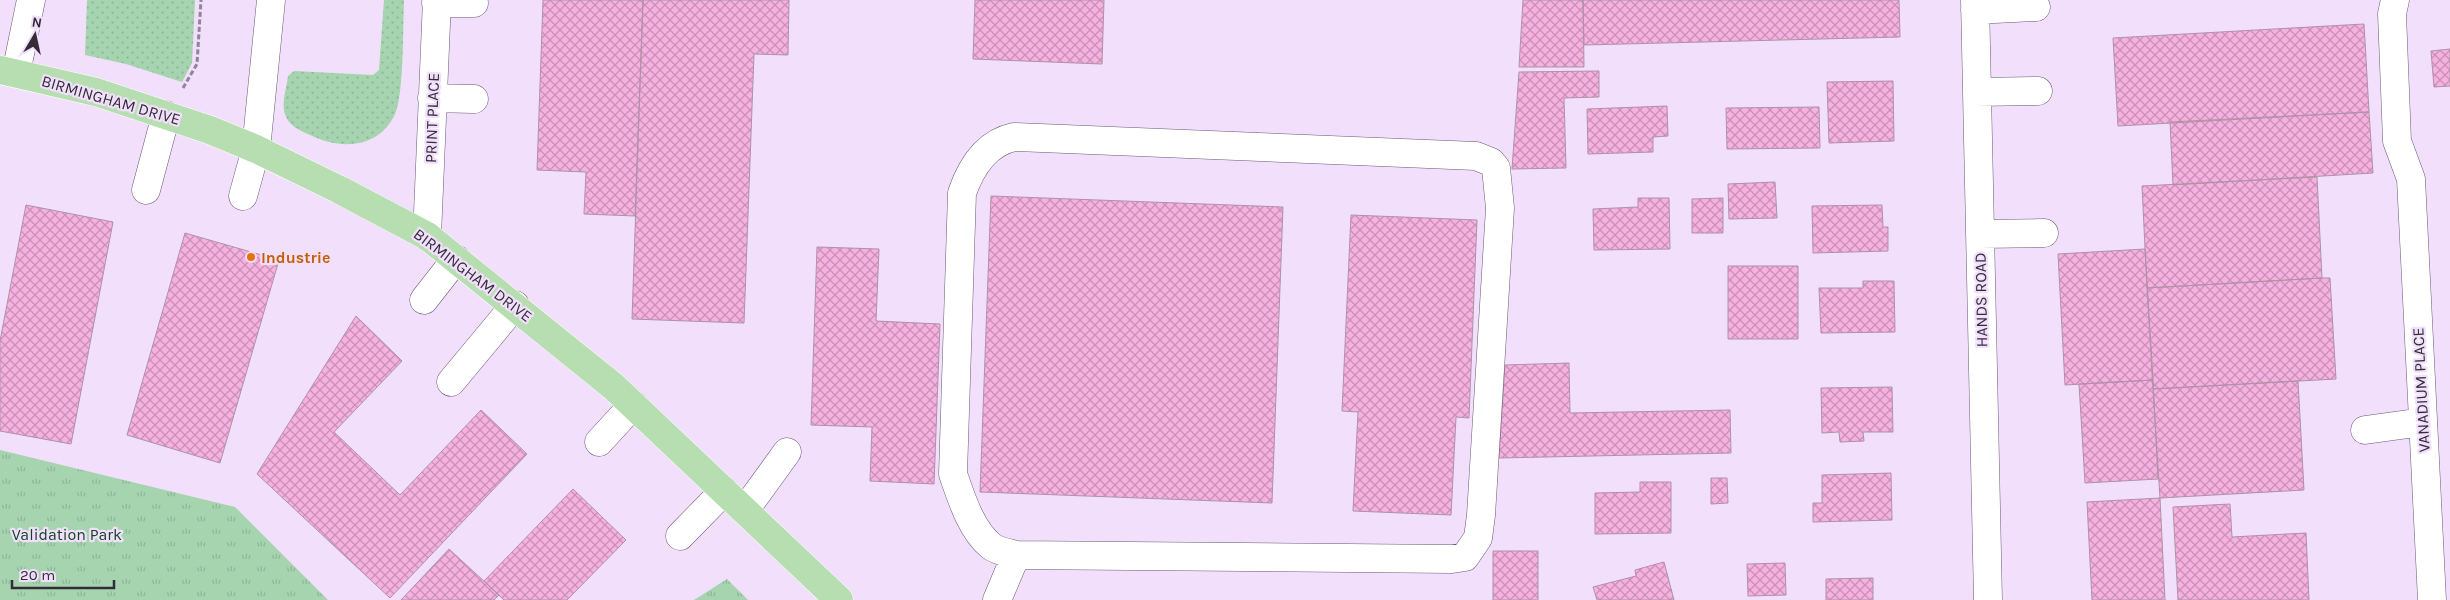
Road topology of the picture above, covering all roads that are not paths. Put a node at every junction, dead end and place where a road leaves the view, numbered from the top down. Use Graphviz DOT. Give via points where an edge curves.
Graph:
graph roads {
  1 [pos="31,0"];
  2 [pos="271,0"];
  3 [pos="2395,0"];
  4 [pos="437,2"];
  5 [pos="474,3"];
  6 [pos="1975,5"];
  7 [pos="2036,7"];
  8 [pos="8,72"];
  9 [pos="2038,91"];
  10 [pos="1977,92"];
  11 [pos="432,98"];
  12 [pos="474,99"];
  13 [pos="166,115"];
  14 [pos="256,149"];
  15 [pos="146,190"];
  16 [pos="243,196"];
  17 [pos="2044,233"];
  18 [pos="1980,234"];
  19 [pos="427,236"];
  20 [pos="456,259"];
  21 [pos="424,300"];
  22 [pos="514,305"];
  23 [pos="451,382"];
  24 [pos="633,405"];
  25 [pos="2423,422"];
  26 [pos="2366,430"];
  27 [pos="599,442"];
  28 [pos="787,452"];
  29 [pos="724,491"];
  30 [pos="745,510"];
  31 [pos="680,536"];
  32 [pos="1016,555"];
  33 [pos="839,600"];
  34 [pos="997,600"];
  35 [pos="1988,600"];
  36 [pos="2432,600"];
  1 -- 8 [label="street"];
  2 -- 14 [label="street"];
  3 -- 25 [label="street, VANADIUM PLACE" via="2392,14 2397,142 2411,180"];
  4 -- 5 [label="street"];
  4 -- 11 [label="street, PRINT PLACE"];
  6 -- 7 [label="street"];
  6 -- 10 [label="street, HANDS ROAD"];
  8 -- 13 [label="main road, BIRMINGHAM DRIVE" via="96,92"];
  9 -- 10 [label="street"];
  10 -- 18 [label="street, HANDS ROAD"];
  11 -- 12 [label="street"];
  11 -- 19 [label="street, PRINT PLACE"];
  13 -- 14 [label="main road, BIRMINGHAM DRIVE"];
  13 -- 15 [label="street"];
  14 -- 16 [label="street"];
  14 -- 19 [label="main road, BIRMINGHAM DRIVE"];
  17 -- 18 [label="street"];
  18 -- 35 [label="street, HANDS ROAD"];
  19 -- 20 [label="main road, BIRMINGHAM DRIVE"];
  20 -- 21 [label="street"];
  20 -- 22 [label="main road, BIRMINGHAM DRIVE"];
  22 -- 23 [label="street"];
  22 -- 24 [label="main road, BIRMINGHAM DRIVE"];
  24 -- 27 [label="street"];
  24 -- 29 [label="main road, BIRMINGHAM DRIVE"];
  25 -- 26 [label="street"];
  25 -- 36 [label="street, VANADIUM PLACE"];
  28 -- 30 [label="street"];
  29 -- 30 [label="main road, BIRMINGHAM DRIVE"];
  29 -- 31 [label="street"];
  30 -- 33 [label="main road, BIRMINGHAM DRIVE"];
  32 -- 32 [label="street" via="991,546 987,541 964,504 953,474 962,193 975,164 999,140 1014,137 1476,156 1491,162 1496,168 1500,208 1481,515 1478,538 1465,557"];
  32 -- 34 [label="street"];
}
